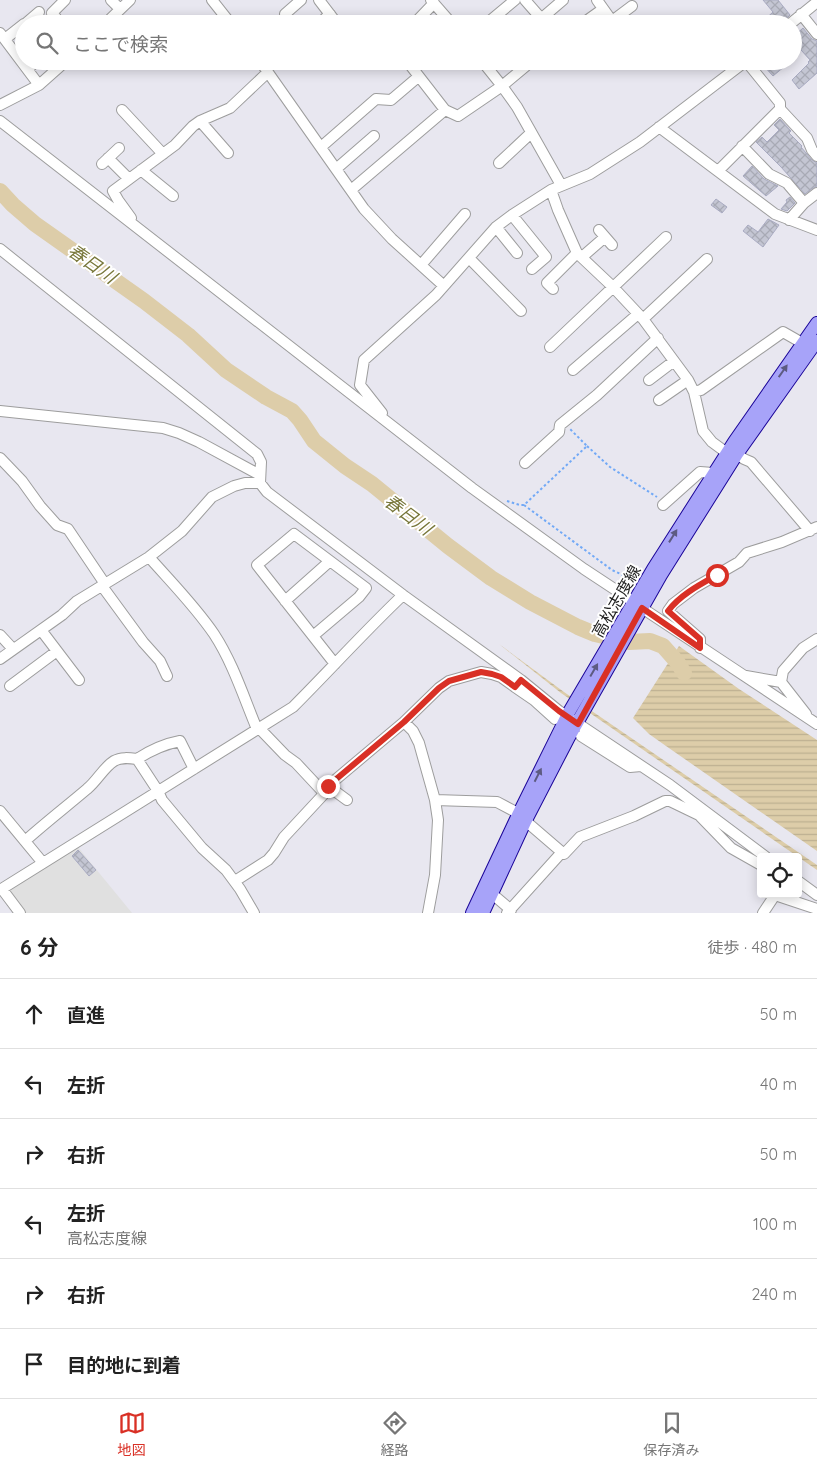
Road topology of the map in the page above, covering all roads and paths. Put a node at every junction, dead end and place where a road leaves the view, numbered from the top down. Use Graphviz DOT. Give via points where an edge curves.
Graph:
graph roads {
  1 [pos="65,0"];
  2 [pos="111,0"];
  3 [pos="130,0"];
  4 [pos="212,0"];
  5 [pos="301,0"];
  6 [pos="318,0"];
  7 [pos="515,0"];
  8 [pos="525,0"];
  9 [pos="564,0"];
  10 [pos="597,0"];
  11 [pos="432,2"];
  12 [pos="816,2"];
  13 [pos="632,6"];
  14 [pos="120,9"];
  15 [pos="603,9"];
  16 [pos="39,12"];
  17 [pos="285,14"];
  18 [pos="802,14"];
  19 [pos="35,15"];
  20 [pos="54,15"];
  21 [pos="114,15"];
  22 [pos="224,15"];
  23 [pos="330,15"];
  24 [pos="421,15"];
  25 [pos="444,15"];
  26 [pos="497,15"];
  27 [pos="536,15"];
  28 [pos="548,15"];
  29 [pos="595,15"];
  30 [pos="608,15"];
  31 [pos="621,15"];
  32 [pos="15,29"];
  33 [pos="817,34"];
  34 [pos="2,36"];
  35 [pos="15,53"];
  36 [pos="28,70"];
  37 [pos="56,70"];
  38 [pos="265,70"];
  39 [pos="413,70"];
  40 [pos="489,70"];
  41 [pos="521,70"];
  42 [pos="734,70"];
  43 [pos="753,70"];
  44 [pos="267,73"];
  45 [pos="418,77"];
  46 [pos="39,85"];
  47 [pos="502,86"];
  48 [pos="0,106"];
  49 [pos="780,109"];
  50 [pos="122,110"];
  51 [pos="445,110"];
  52 [pos="0,121"];
  53 [pos="200,121"];
  54 [pos="659,127"];
  55 [pos="10,129"];
  56 [pos="531,133"];
  57 [pos="374,136"];
  58 [pos="742,146"];
  59 [pos="321,147"];
  60 [pos="119,148"];
  61 [pos="228,153"];
  62 [pos="162,154"];
  63 [pos="817,156"];
  64 [pos="499,163"];
  65 [pos="336,169"];
  66 [pos="142,170"];
  67 [pos="718,171"];
  68 [pos="128,179"];
  69 [pos="561,185"];
  70 [pos="351,190"];
  71 [pos="551,190"];
  72 [pos="817,193"];
  73 [pos="173,196"];
  74 [pos="804,203"];
  75 [pos="465,214"];
  76 [pos="512,215"];
  77 [pos="789,220"];
  78 [pos="496,227"];
  79 [pos="139,229"];
  80 [pos="817,230"];
  81 [pos="605,237"];
  82 [pos="666,237"];
  83 [pos="0,249"];
  84 [pos="517,252"];
  85 [pos="579,255"];
  86 [pos="469,258"];
  87 [pos="707,259"];
  88 [pos="421,266"];
  89 [pos="532,269"];
  90 [pos="444,286"];
  91 [pos="613,287"];
  92 [pos="553,289"];
  93 [pos="520,310"];
  94 [pos="640,316"];
  95 [pos="817,323"];
  96 [pos="658,338"];
  97 [pos="797,340"];
  98 [pos="817,341"];
  99 [pos="550,347"];
  100 [pos="674,361"];
  101 [pos="573,370"];
  102 [pos="649,380"];
  103 [pos="688,380"];
  104 [pos="694,392"];
  105 [pos="659,400"];
  106 [pos="0,411"];
  107 [pos="563,422"];
  108 [pos="393,426"];
  109 [pos="587,446"];
  110 [pos="732,453"];
  111 [pos="0,458"];
  112 [pos="525,463"];
  113 [pos="713,473"];
  114 [pos="260,479"];
  115 [pos="503,499"];
  116 [pos="664,504"];
  117 [pos="524,505"];
  118 [pos="813,529"];
  119 [pos="149,557"];
  120 [pos="330,561"];
  121 [pos="627,577"];
  122 [pos="104,585"];
  123 [pos="402,595"];
  124 [pos="285,601"];
  125 [pos="637,608"];
  126 [pos="41,630"];
  127 [pos="0,635"];
  128 [pos="313,636"];
  129 [pos="817,639"];
  130 [pos="700,648"];
  131 [pos="13,649"];
  132 [pos="57,652"];
  133 [pos="0,659"];
  134 [pos="335,664"];
  135 [pos="741,674"];
  136 [pos="166,676"];
  137 [pos="79,680"];
  138 [pos="781,682"];
  139 [pos="518,683"];
  140 [pos="10,686"];
  141 [pos="570,718"];
  142 [pos="404,722"];
  143 [pos="814,722"];
  144 [pos="258,729"];
  145 [pos="581,736"];
  146 [pos="137,759"];
  147 [pos="641,766"];
  148 [pos="194,768"];
  149 [pos="326,789"];
  150 [pos="158,791"];
  151 [pos="347,800"];
  152 [pos="435,800"];
  153 [pos="0,811"];
  154 [pos="701,812"];
  155 [pos="522,818"];
  156 [pos="25,841"];
  157 [pos="562,852"];
  158 [pos="760,853"];
  159 [pos="757,862"];
  160 [pos="43,863"];
  161 [pos="235,881"];
  162 [pos="802,884"];
  163 [pos="1,890"];
  164 [pos="817,895"];
  165 [pos="491,896"];
  166 [pos="817,909"];
  167 [pos="509,911"];
  168 [pos="20,913"];
  169 [pos="253,913"];
  170 [pos="428,913"];
  171 [pos="472,913"];
  172 [pos="482,913"];
  173 [pos="763,913"];
  1 -- 20 [label="street" via="52,13"];
  2 -- 14 [label="street"];
  3 -- 14 [label="street"];
  4 -- 22 [label="street"];
  5 -- 17 [label="street"];
  6 -- 23 [label="street"];
  7 -- 26 [label="street"];
  8 -- 27 [label="street"];
  9 -- 28 [label="street"];
  10 -- 15 [label="street"];
  11 -- 24 [label="street"];
  11 -- 25 [label="street"];
  12 -- 18 [label="street"];
  13 -- 31 [label="street"];
  14 -- 21 [label="street"];
  15 -- 29 [label="street"];
  15 -- 30 [label="street"];
  16 -- 19 [label="street"];
  18 -- 33 [label="street"];
  32 -- 34 [label="street"];
  34 -- 35 [label="street"];
  36 -- 46 [label="street"];
  37 -- 46 [label="street"];
  38 -- 44 [label="street"];
  39 -- 45 [label="street"];
  40 -- 47 [label="street"];
  41 -- 47 [label="street"];
  42 -- 54 [label="street"];
  43 -- 49 [label="street" via="780,103"];
  44 -- 53 [label="street" via="230,108"];
  44 -- 59 [label="street"];
  45 -- 51 [label="street"];
  45 -- 59 [label="street" via="391,100 376,99"];
  46 -- 48 [label="street"];
  47 -- 51 [label="street" via="458,116"];
  47 -- 56 [label="street"];
  48 -- 55 [label="street"];
  49 -- 58 [label="street"];
  49 -- 63 [label="street" via="807,138"];
  50 -- 62 [label="street"];
  51 -- 70 [label="street"];
  52 -- 55 [label="street"];
  53 -- 61 [label="street"];
  53 -- 62 [label="street"];
  54 -- 67 [label="street"];
  54 -- 69 [label="street" via="590,174"];
  55 -- 79 [label="street"];
  56 -- 64 [label="street"];
  56 -- 69 [label="street"];
  57 -- 65 [label="street"];
  58 -- 67 [label="street"];
  58 -- 74 [label="street" via="769,174 787,183"];
  59 -- 65 [label="street"];
  60 -- 68 [label="street" via="105,161"];
  62 -- 66 [label="street"];
  65 -- 70 [label="street"];
  66 -- 68 [label="street"];
  66 -- 73 [label="street"];
  67 -- 77 [label="street" via="775,214"];
  68 -- 79 [label="street" via="113,191"];
  69 -- 71 [label="street"];
  70 -- 88 [label="street" via="364,209"];
  71 -- 76 [label="street"];
  71 -- 85 [label="street"];
  72 -- 74 [label="street"];
  74 -- 77 [label="street"];
  75 -- 88 [label="street"];
  76 -- 78 [label="street"];
  76 -- 89 [label="street" via="546,257"];
  77 -- 80 [label="street"];
  78 -- 84 [label="street"];
  78 -- 86 [label="street"];
  79 -- 108 [label="street"];
  81 -- 85 [label="street"];
  82 -- 91 [label="street"];
  83 -- 114 [label="street" via="254,450 260,457"];
  85 -- 91 [label="street"];
  85 -- 92 [label="street" via="547,284"];
  86 -- 90 [label="street"];
  86 -- 93 [label="street" via="502,285"];
  87 -- 94 [label="street"];
  88 -- 90 [label="street"];
  90 -- 108 [label="street" via="364,360 360,385"];
  91 -- 94 [label="street"];
  91 -- 99 [label="street"];
  94 -- 96 [label="street"];
  94 -- 101 [label="street"];
  110 -- 95 [label="main road, 高松志度線, one-way"];
  96 -- 100 [label="street"];
  96 -- 107 [label="street"];
  97 -- 104 [label="street" via="783,332"];
  98 -- 110 [label="main road, 高松志度線"];
  100 -- 102 [label="street"];
  100 -- 103 [label="street"];
  103 -- 104 [label="street"];
  103 -- 105 [label="street"];
  104 -- 110 [label="street" via="703,431 712,442"];
  106 -- 114 [label="street" via="162,428 200,442"];
  107 -- 109 [label="path"];
  107 -- 112 [label="street" via="559,432"];
  108 -- 125 [label="street"];
  109 -- 116 [label="path" via="610,467"];
  109 -- 117 [label="path"];
  110 -- 113 [label="main road, 高松志度線"];
  110 -- 118 [label="street" via="751,462"];
  110 -- 125 [label="main road, 高松志度線" via="661,575"];
  111 -- 122 [label="street" via="22,480 57,525 68,529"];
  113 -- 116 [label="street" via="700,472"];
  125 -- 113 [label="main road, 高松志度線, one-way" via="677,530"];
  114 -- 119 [label="street" via="234,486 212,497 182,531"];
  114 -- 123 [label="street" via="267,492"];
  115 -- 117 [label="path"];
  117 -- 121 [label="path" via="612,570"];
  118 -- 130 [label="street" via="747,553 739,562 673,604 668,611 700,639"];
  119 -- 122 [label="street"];
  119 -- 144 [label="street" via="214,635"];
  120 -- 124 [label="street"];
  120 -- 124 [label="street" via="294,534 257,565"];
  120 -- 128 [label="street" via="366,588"];
  122 -- 126 [label="street" via="77,601"];
  122 -- 136 [label="street" via="160,661"];
  123 -- 134 [label="street"];
  123 -- 139 [label="street"];
  124 -- 128 [label="street"];
  125 -- 130 [label="street"];
  125 -- 141 [label="main road, 高松志度線"];
  126 -- 131 [label="street"];
  126 -- 132 [label="street"];
  127 -- 131 [label="street"];
  128 -- 134 [label="street"];
  129 -- 138 [label="street" via="803,648 783,671"];
  130 -- 135 [label="street"];
  131 -- 133 [label="street"];
  132 -- 137 [label="street"];
  132 -- 140 [label="street"];
  134 -- 144 [label="street" via="293,707"];
  135 -- 138 [label="street"];
  135 -- 143 [label="street"];
  138 -- 143 [label="street"];
  139 -- 141 [label="street"];
  139 -- 142 [label="street" via="481,672 449,681"];
  141 -- 147 [label="street"];
  141 -- 155 [label="main road, 高松志度線"];
  142 -- 149 [label="street"];
  142 -- 152 [label="street" via="419,743"];
  144 -- 148 [label="street"];
  144 -- 149 [label="street"];
  145 -- 147 [label="street" via="630,767"];
  146 -- 148 [label="street" via="153,749 180,741"];
  146 -- 150 [label="street"];
  146 -- 156 [label="street" via="128,757 113,762 89,788"];
  147 -- 154 [label="street"];
  148 -- 150 [label="street"];
  149 -- 151 [label="street"];
  149 -- 161 [label="street" via="268,860"];
  150 -- 160 [label="street"];
  150 -- 161 [label="street" via="202,848"];
  152 -- 155 [label="street" via="497,802"];
  152 -- 170 [label="street" via="438,820 436,866"];
  153 -- 156 [label="street"];
  154 -- 157 [label="street" via="665,802 580,837 564,854"];
  154 -- 158 [label="street"];
  154 -- 159 [label="street" via="731,848"];
  155 -- 157 [label="street"];
  155 -- 165 [label="main road, 高松志度線"];
  155 -- 171 [label="main road, 高松志度線"];
  156 -- 160 [label="street"];
  157 -- 167 [label="street"];
  160 -- 163 [label="street"];
  161 -- 169 [label="street"];
  162 -- 164 [label="street"];
  163 -- 168 [label="street"];
  165 -- 167 [label="street" via="498,898"];
  165 -- 172 [label="main road, 高松志度線"];
  166 -- 173 [label="street" via="775,895"];
}
